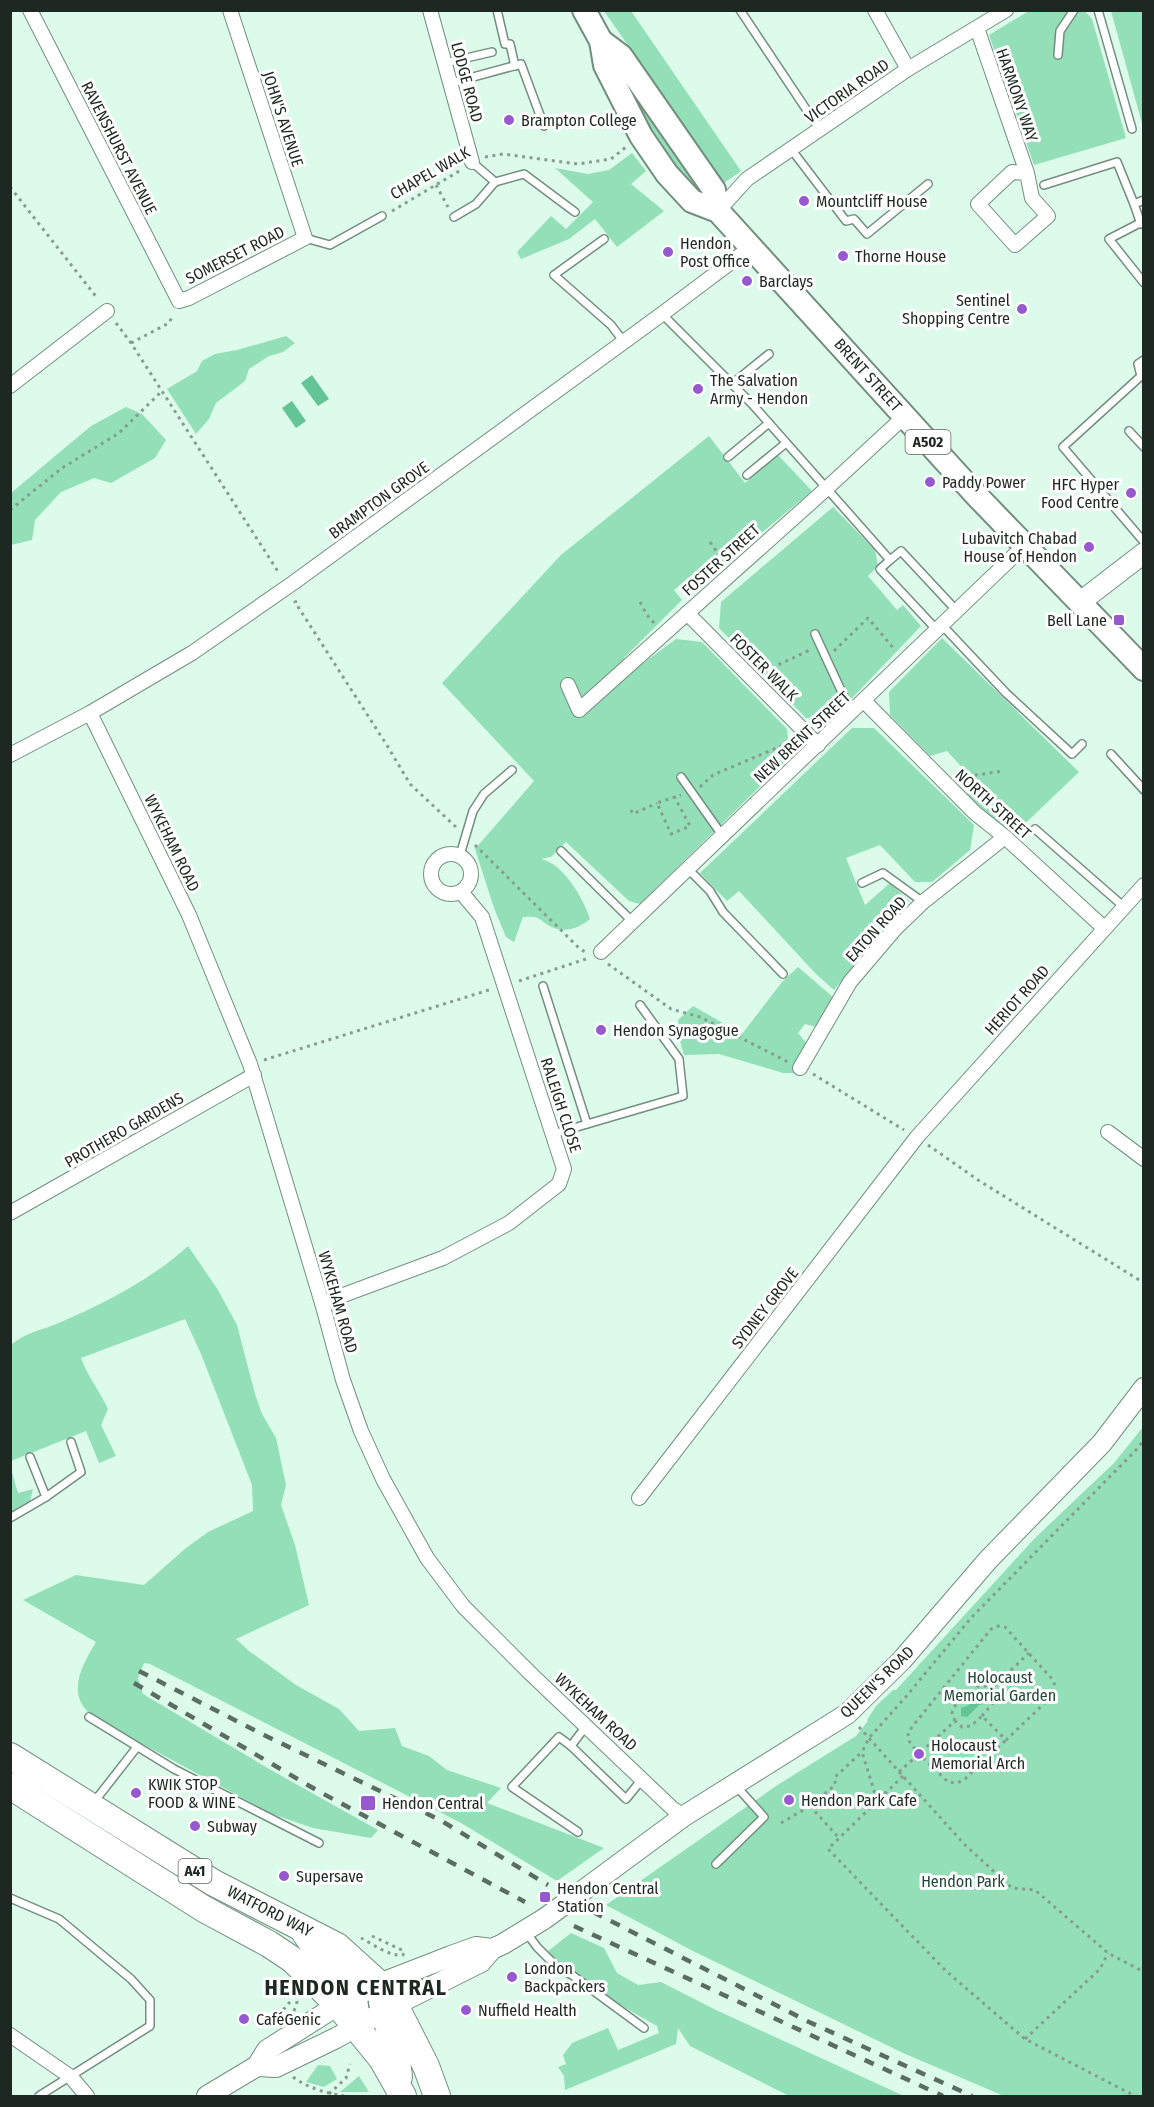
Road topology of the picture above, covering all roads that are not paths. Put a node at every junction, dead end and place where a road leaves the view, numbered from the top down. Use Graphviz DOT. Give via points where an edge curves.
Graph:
graph roads {
  1 [pos="30,10"];
  2 [pos="230,10"];
  3 [pos="430,10"];
  4 [pos="497,10"];
  5 [pos="584,10"];
  6 [pos="740,10"];
  7 [pos="875,10"];
  8 [pos="1005,10"];
  9 [pos="1074,10"];
  10 [pos="1098,10"];
  11 [pos="977,28"];
  12 [pos="601,41"];
  13 [pos="492,52"];
  14 [pos="1058,55"];
  15 [pos="445,63"];
  16 [pos="515,66"];
  17 [pos="908,69"];
  18 [pos="450,82"];
  19 [pos="544,126"];
  20 [pos="1132,129"];
  21 [pos="820,130"];
  22 [pos="791,149"];
  23 [pos="472,162"];
  24 [pos="1027,173"];
  25 [pos="495,182"];
  26 [pos="928,184"];
  27 [pos="1044,186"];
  28 [pos="1143,200"];
  29 [pos="1134,204"];
  30 [pos="718,210"];
  31 [pos="575,212"];
  32 [pos="382,216"];
  33 [pos="453,217"];
  34 [pos="1142,224"];
  35 [pos="304,238"];
  36 [pos="604,239"];
  37 [pos="751,247"];
  38 [pos="1143,283"];
  39 [pos="179,301"];
  40 [pos="106,311"];
  41 [pos="662,314"];
  42 [pos="624,342"];
  43 [pos="769,354"];
  44 [pos="1143,360"];
  45 [pos="1142,378"];
  46 [pos="732,384"];
  47 [pos="10,386"];
  48 [pos="905,416"];
  49 [pos="769,423"];
  50 [pos="1130,431"];
  51 [pos="786,443"];
  52 [pos="1143,447"];
  53 [pos="728,457"];
  54 [pos="747,476"];
  55 [pos="826,489"];
  56 [pos="1143,542"];
  57 [pos="1024,546"];
  58 [pos="1143,553"];
  59 [pos="890,560"];
  60 [pos="1079,603"];
  61 [pos="956,610"];
  62 [pos="687,613"];
  63 [pos="938,626"];
  64 [pos="815,634"];
  65 [pos="1143,669"];
  66 [pos="568,685"];
  67 [pos="864,701"];
  68 [pos="851,712"];
  69 [pos="90,713"];
  70 [pos="813,740"];
  71 [pos="1082,744"];
  72 [pos="1111,754"];
  73 [pos="10,755"];
  74 [pos="512,770"];
  75 [pos="681,777"];
  76 [pos="1143,790"];
  77 [pos="1035,829"];
  78 [pos="722,835"];
  79 [pos="1005,837"];
  80 [pos="561,851"];
  81 [pos="460,855"];
  82 [pos="687,868"];
  83 [pos="862,883"];
  84 [pos="461,892"];
  85 [pos="1141,893"];
  86 [pos="922,902"];
  87 [pos="1123,906"];
  88 [pos="633,922"];
  89 [pos="1104,928"];
  90 [pos="600,957"];
  91 [pos="783,974"];
  92 [pos="543,986"];
  93 [pos="640,1005"];
  94 [pos="801,1068"];
  95 [pos="252,1070"];
  96 [pos="587,1124"];
  97 [pos="1108,1132"];
  98 [pos="553,1134"];
  99 [pos="916,1137"];
  100 [pos="1143,1159"];
  101 [pos="10,1213"];
  102 [pos="322,1303"];
  103 [pos="1143,1388"];
  104 [pos="70,1442"];
  105 [pos="30,1457"];
  106 [pos="46,1497"];
  107 [pos="639,1498"];
  108 [pos="10,1518"];
  109 [pos="89,1718"];
  110 [pos="586,1726"];
  111 [pos="571,1746"];
  112 [pos="137,1747"];
  113 [pos="10,1756"];
  114 [pos="643,1778"];
  115 [pos="735,1784"];
  116 [pos="10,1786"];
  117 [pos="91,1806"];
  118 [pos="684,1816"];
  119 [pos="578,1832"];
  120 [pos="319,1843"];
  121 [pos="716,1864"];
  122 [pos="10,1898"];
  123 [pos="301,1928"];
  124 [pos="525,1931"];
  125 [pos="492,1949"];
  126 [pos="380,1984"];
  127 [pos="346,2002"];
  128 [pos="389,2008"];
  129 [pos="356,2027"];
  130 [pos="644,2028"];
  131 [pos="10,2035"];
  132 [pos="257,2066"];
  133 [pos="71,2077"];
  134 [pos="402,2095"];
  135 [pos="39,2097"];
  136 [pos="87,2097"];
  137 [pos="207,2097"];
  138 [pos="437,2097"];
  1 -- 39 [label="street, RAVENSHURST AVENUE"];
  2 -- 35 [label="street, JOHN'S AVENUE"];
  3 -- 15 [label="street, LODGE ROAD"];
  4 -- 16 [label="lane"];
  5 -- 12 [label="main road, BRENT STREET / A502"];
  6 -- 21 [label="lane"];
  7 -- 17 [label="street"];
  8 -- 11 [label="street, VICTORIA ROAD"];
  9 -- 14 [label="lane" via="1060,31"];
  10 -- 20 [label="lane"];
  11 -- 17 [label="street, VICTORIA ROAD"];
  11 -- 24 [label="street, HARMONY WAY"];
  12 -- 30 [label="main road, BRENT STREET / A502" via="621,56 714,190"];
  12 -- 30 [label="main road, BRENT STREET / A502" via="604,65 641,136 667,174 692,201"];
  13 -- 15 [label="lane"];
  15 -- 18 [label="street, LODGE ROAD"];
  16 -- 18 [label="lane"];
  16 -- 19 [label="lane" via="521,64"];
  17 -- 21 [label="street, VICTORIA ROAD"];
  18 -- 23 [label="street, LODGE ROAD"];
  21 -- 22 [label="street, VICTORIA ROAD"];
  22 -- 26 [label="lane" via="846,221 854,219 867,234"];
  22 -- 30 [label="street, VICTORIA ROAD" via="747,179"];
  23 -- 25 [label="lane"];
  24 -- 24 [label="street, HARMONY WAY" via="1032,198 1048,216 1015,245 978,204 1012,172"];
  25 -- 31 [label="lane" via="524,174"];
  25 -- 33 [label="lane" via="476,204"];
  27 -- 29 [label="lane" via="1117,162"];
  28 -- 29 [label="lane"];
  29 -- 34 [label="lane"];
  30 -- 37 [label="main road, BRENT STREET / A502"];
  32 -- 35 [label="lane, CHAPEL WALK" via="330,245"];
  34 -- 38 [label="lane" via="1109,239"];
  35 -- 39 [label="street, SOMERSET ROAD"];
  36 -- 42 [label="lane" via="554,275"];
  37 -- 41 [label="street, BRAMPTON GROVE"];
  37 -- 48 [label="main road, BRENT STREET / A502"];
  40 -- 47 [label="street"];
  41 -- 42 [label="street, BRAMPTON GROVE"];
  41 -- 46 [label="lane"];
  42 -- 69 [label="street, BRAMPTON GROVE" via="293,583 192,653"];
  43 -- 46 [label="lane"];
  44 -- 45 [label="lane" via="1138,364"];
  45 -- 56 [label="lane" via="1063,447"];
  46 -- 49 [label="lane"];
  48 -- 55 [label="street, FOSTER STREET"];
  48 -- 57 [label="main road, BRENT STREET / A502"];
  49 -- 51 [label="lane"];
  49 -- 53 [label="lane"];
  50 -- 52 [label="lane"];
  51 -- 54 [label="lane"];
  51 -- 55 [label="lane"];
  55 -- 59 [label="lane"];
  55 -- 62 [label="street, FOSTER STREET"];
  57 -- 60 [label="main road, BRENT STREET / A502"];
  57 -- 61 [label="street, NEW BRENT STREET"];
  58 -- 60 [label="main road"];
  59 -- 61 [label="lane" via="902,551"];
  59 -- 63 [label="lane" via="880,569"];
  60 -- 65 [label="main road, BRENT STREET / A502"];
  61 -- 63 [label="street, NEW BRENT STREET"];
  62 -- 66 [label="street, FOSTER STREET" via="579,710"];
  62 -- 70 [label="street, FOSTER WALK"];
  63 -- 67 [label="street, NEW BRENT STREET"];
  63 -- 71 [label="lane" via="1072,754"];
  64 -- 68 [label="lane"];
  67 -- 68 [label="street, NEW BRENT STREET"];
  67 -- 79 [label="street, NORTH STREET" via="962,800"];
  68 -- 70 [label="street, NEW BRENT STREET"];
  69 -- 73 [label="street, BRAMPTON GROVE"];
  69 -- 95 [label="street, WYKEHAM ROAD" via="189,915"];
  70 -- 78 [label="street, NEW BRENT STREET"];
  72 -- 76 [label="lane"];
  74 -- 81 [label="lane" via="484,794 473,811"];
  75 -- 78 [label="lane"];
  77 -- 87 [label="lane"];
  78 -- 82 [label="street, NEW BRENT STREET"];
  79 -- 86 [label="street, EATON ROAD"];
  79 -- 89 [label="street, NORTH STREET"];
  80 -- 88 [label="lane"];
  81 -- 84 [label="street" via="468,862 472,875"];
  81 -- 84 [label="street" via="445,854 438,858 431,873 440,891"];
  82 -- 88 [label="street, NEW BRENT STREET"];
  82 -- 91 [label="lane"];
  83 -- 86 [label="lane" via="883,873"];
  84 -- 98 [label="street, RALEIGH CLOSE" via="482,917"];
  85 -- 87 [label="street, HERIOT ROAD"];
  86 -- 94 [label="street, EATON ROAD" via="850,982"];
  87 -- 89 [label="street, HERIOT ROAD"];
  88 -- 90 [label="street, NEW BRENT STREET"];
  89 -- 99 [label="street, HERIOT ROAD"];
  92 -- 96 [label="lane"];
  93 -- 96 [label="lane" via="679,1059 683,1096"];
  95 -- 101 [label="street, PROTHERO GARDENS"];
  95 -- 102 [label="street, WYKEHAM ROAD"];
  96 -- 98 [label="lane"];
  97 -- 100 [label="street"];
  98 -- 102 [label="street, RALEIGH CLOSE" via="564,1168 559,1184 509,1223 444,1257"];
  99 -- 107 [label="street, SYDNEY GROVE"];
  102 -- 110 [label="street, WYKEHAM ROAD" via="361,1431 427,1558 463,1606"];
  103 -- 115 [label="main road, QUEEN'S ROAD" via="1102,1443 988,1560 902,1660 847,1714"];
  104 -- 106 [label="lane" via="81,1473"];
  105 -- 106 [label="lane"];
  106 -- 108 [label="lane"];
  109 -- 112 [label="lane"];
  110 -- 111 [label="lane"];
  110 -- 114 [label="street, WYKEHAM ROAD"];
  111 -- 114 [label="lane" via="626,1799"];
  111 -- 119 [label="lane" via="559,1737 512,1787"];
  112 -- 117 [label="lane"];
  112 -- 120 [label="lane"];
  113 -- 117 [label="highway, WATFORD WAY / A41"];
  114 -- 118 [label="street, WYKEHAM ROAD"];
  115 -- 118 [label="main road, QUEEN'S ROAD"];
  115 -- 121 [label="lane" via="764,1817"];
  116 -- 127 [label="highway, WATFORD WAY / A41" via="204,1909 269,1944"];
  117 -- 123 [label="highway, WATFORD WAY / A41" via="214,1883"];
  118 -- 124 [label="main road, QUEEN'S ROAD, bridge"];
  122 -- 133 [label="lane" via="59,1919 131,1979 150,2000 150,2026"];
  123 -- 126 [label="highway, WATFORD WAY / A41" via="337,1946"];
  123 -- 127 [label="highway" via="347,1984"];
  124 -- 125 [label="main road, QUEEN'S ROAD"];
  124 -- 130 [label="lane" via="557,1967"];
  125 -- 126 [label="main road, QUEEN'S ROAD" via="476,1947"];
  125 -- 128 [label="main road, QUEEN'S ROAD" via="481,1962"];
  126 -- 127 [label="main road, QUEEN'S ROAD"];
  126 -- 128 [label="highway"];
  127 -- 129 [label="highway, WATFORD WAY / A41"];
  127 -- 132 [label="main road, QUEEN'S ROAD" via="267,2050"];
  128 -- 129 [label="main road, QUEEN'S ROAD"];
  128 -- 134 [label="highway"];
  128 -- 138 [label="highway" via="426,2066"];
  129 -- 132 [label="main road, QUEEN'S ROAD" via="276,2067"];
  129 -- 134 [label="highway, A41" via="382,2059"];
  131 -- 133 [label="street"];
  132 -- 137 [label="main road"];
  133 -- 135 [label="lane"];
  133 -- 136 [label="street"];
}
